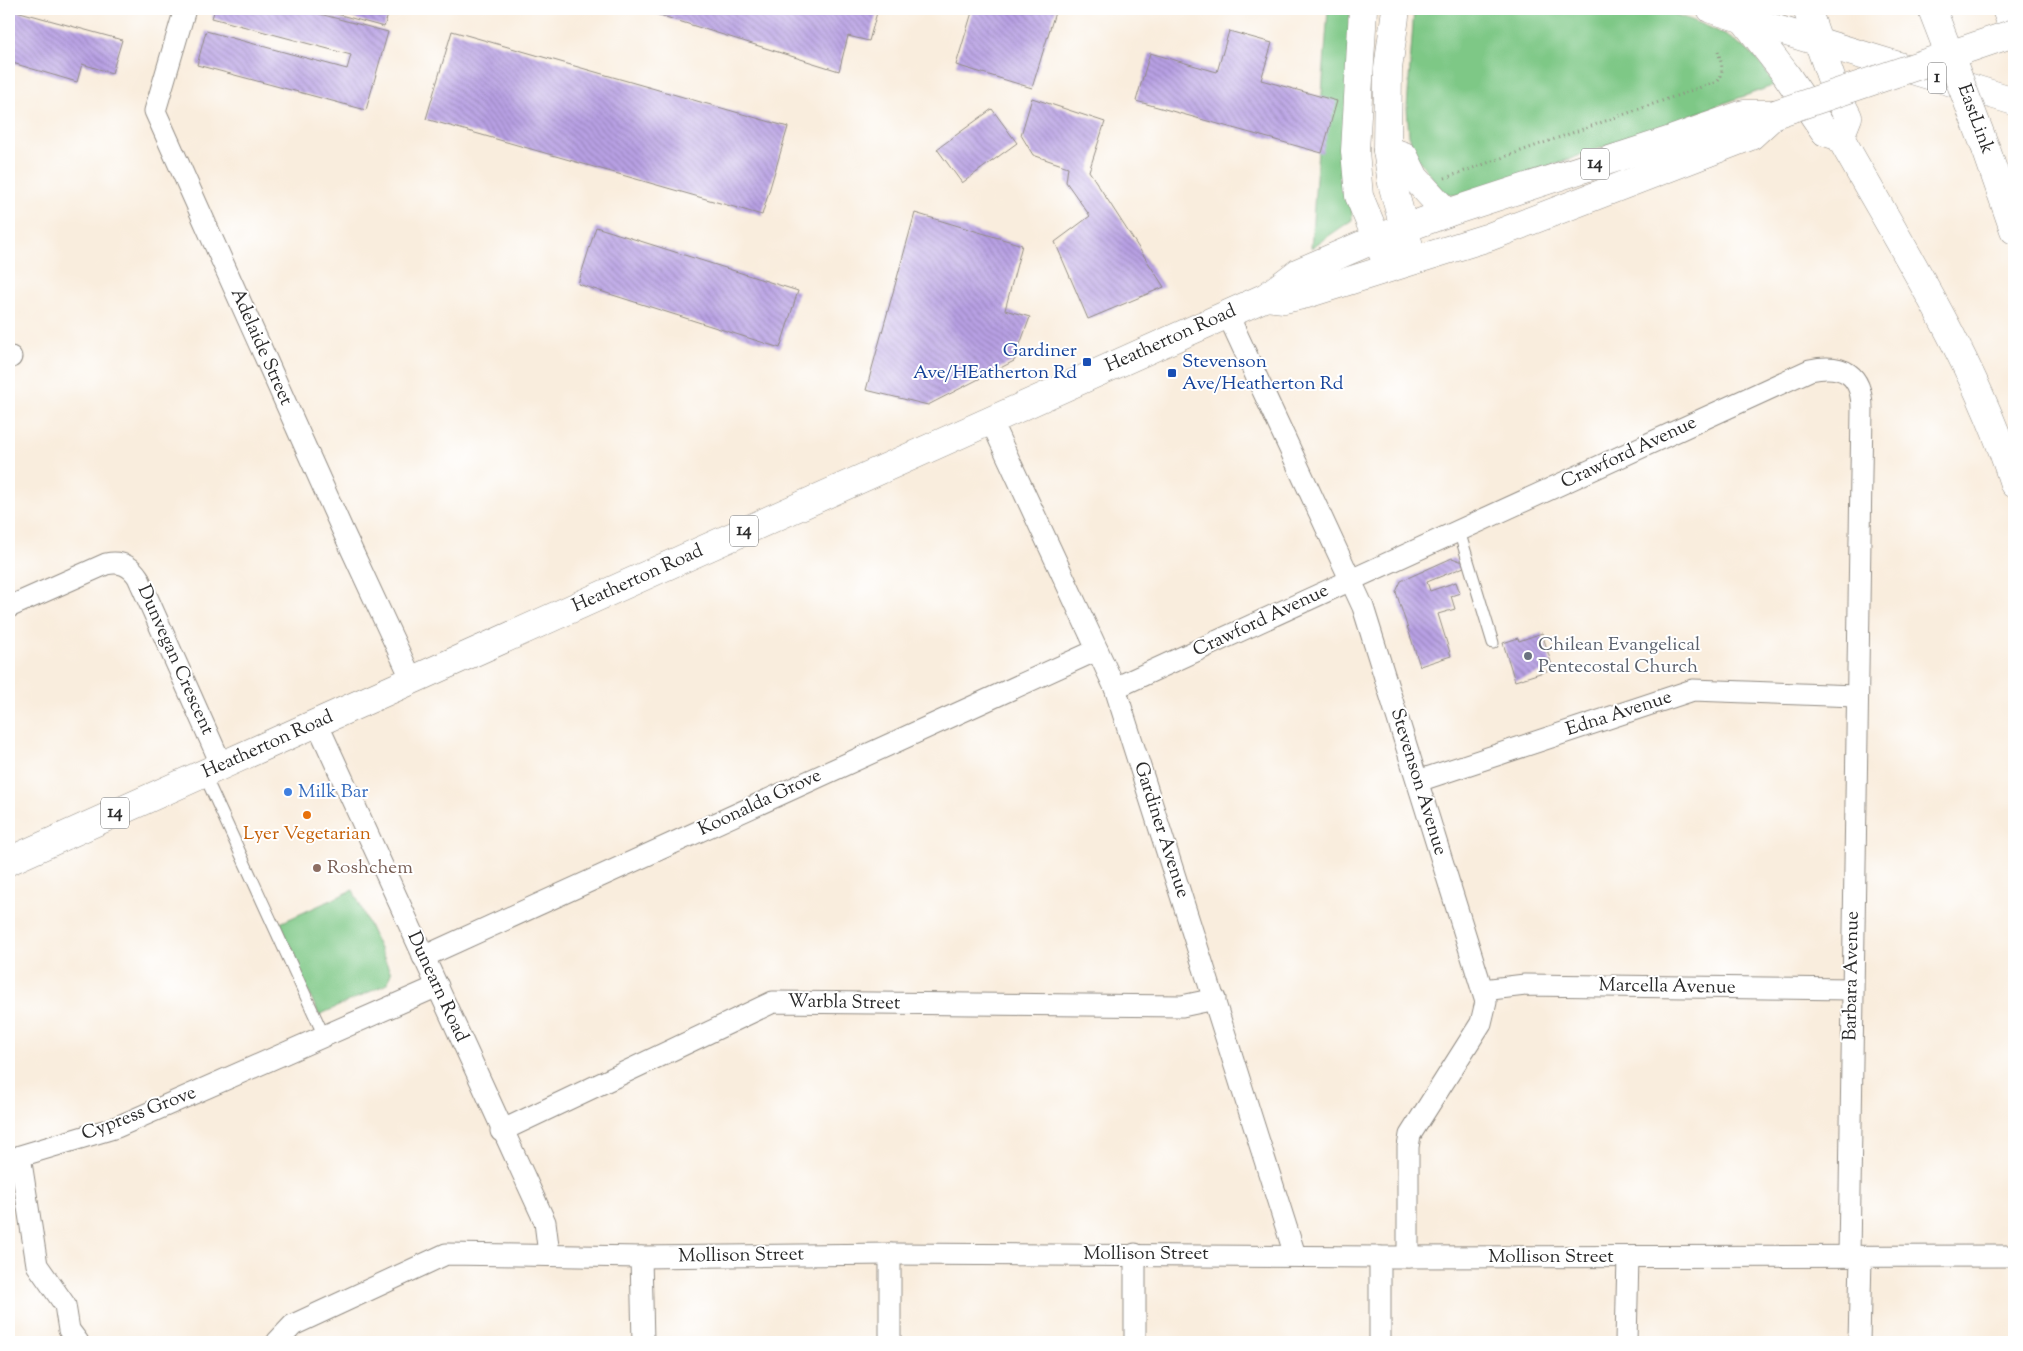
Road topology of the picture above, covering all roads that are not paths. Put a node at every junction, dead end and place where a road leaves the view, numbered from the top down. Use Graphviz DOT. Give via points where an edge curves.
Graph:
graph roads {
  1 [pos="185,9"];
  2 [pos="1363,9"];
  3 [pos="1396,9"];
  4 [pos="1711,9"];
  5 [pos="1807,9"];
  6 [pos="1932,9"];
  7 [pos="2006,9"];
  8 [pos="1744,20"];
  9 [pos="2014,32"];
  10 [pos="1820,43"];
  11 [pos="2014,101"];
  12 [pos="1748,125"];
  13 [pos="1840,137"];
  14 [pos="1387,150"];
  15 [pos="1447,213"];
  16 [pos="1405,229"];
  17 [pos="2014,230"];
  18 [pos="1378,238"];
  19 [pos="1413,262"];
  20 [pos="1387,269"];
  21 [pos="1266,297"];
  22 [pos="1226,314"];
  23 [pos="990,419"];
  24 [pos="2014,484"];
  25 [pos="1459,531"];
  26 [pos="1351,580"];
  27 [pos="9,607"];
  28 [pos="1493,642"];
  29 [pos="1097,650"];
  30 [pos="412,680"];
  31 [pos="1115,688"];
  32 [pos="1856,696"];
  33 [pos="317,723"];
  34 [pos="213,770"];
  35 [pos="1418,781"];
  36 [pos="9,861"];
  37 [pos="423,957"];
  38 [pos="438,986"];
  39 [pos="1483,990"];
  40 [pos="1852,990"];
  41 [pos="1214,999"];
  42 [pos="324,1036"];
  43 [pos="501,1131"];
  44 [pos="549,1254"];
  45 [pos="890,1254"];
  46 [pos="1135,1254"];
  47 [pos="1295,1255"];
  48 [pos="1855,1256"];
  49 [pos="2014,1256"];
  50 [pos="642,1257"];
  51 [pos="1380,1257"];
  52 [pos="1408,1257"];
  53 [pos="1628,1257"];
  54 [pos="78,1342"];
  55 [pos="277,1342"];
  56 [pos="643,1342"];
  57 [pos="890,1342"];
  58 [pos="1135,1342"];
  59 [pos="1380,1342"];
  60 [pos="1626,1342"];
  61 [pos="1859,1342"];
  1 -- 30 [label="street, Adelaide Street" via="155,111"];
  2 -- 18 [label="main road" via="1355,151 1359,196"];
  3 -- 14 [label="main road" via="1388,69"];
  4 -- 8 [label="main road, 1"];
  5 -- 10 [label="main road"];
  6 -- 17 [label="main road, EastLink, bridge"];
  7 -- 9 [label="main road"];
  8 -- 10 [label="main road, 1"];
  8 -- 13 [label="main road" via="1825,132"];
  9 -- 12 [label="main road, Heatherton Road / 14, bridge"];
  10 -- 11 [label="main road, 1"];
  10 -- 13 [label="main road" via="1848,117"];
  12 -- 15 [label="main road, Heatherton Road / 14" via="1671,140"];
  12 -- 19 [label="main road, Heatherton Road / 14" via="1498,234"];
  13 -- 24 [label="main road" via="1965,362"];
  14 -- 15 [label="main road" via="1404,156 1415,178"];
  14 -- 16 [label="main road"];
  15 -- 16 [label="main road, Heatherton Road / 14"];
  16 -- 18 [label="main road, Heatherton Road / 14"];
  16 -- 19 [label="main road"];
  18 -- 20 [label="main road"];
  18 -- 21 [label="main road, Heatherton Road / 14" via="1299,272"];
  19 -- 20 [label="main road, Heatherton Road / 14"];
  20 -- 21 [label="main road, Heatherton Road / 14" via="1284,299"];
  21 -- 22 [label="main road, Heatherton Road / 14"];
  22 -- 23 [label="main road, Heatherton Road / 14"];
  22 -- 26 [label="street, Stevenson Avenue"];
  23 -- 29 [label="street, Gardiner Avenue"];
  23 -- 30 [label="main road, Heatherton Road / 14"];
  25 -- 26 [label="street, Crawford Avenue"];
  25 -- 28 [label="lane"];
  25 -- 32 [label="street, Crawford Avenue" via="1810,370 1838,369 1850,374 1862,396"];
  26 -- 31 [label="street, Crawford Avenue"];
  26 -- 35 [label="street, Stevenson Avenue" via="1363,607"];
  27 -- 34 [label="street, Dunvegan Crescent" via="106,564 119,563 131,569 138,577"];
  29 -- 31 [label="street, Gardiner Avenue"];
  29 -- 37 [label="street, Koonalda Grove"];
  30 -- 33 [label="main road, Heatherton Road / 14"];
  31 -- 41 [label="street, Gardiner Avenue"];
  32 -- 35 [label="street, Edna Avenue" via="1693,690"];
  32 -- 40 [label="street, Barbara Avenue"];
  33 -- 34 [label="main road, Heatherton Road / 14"];
  33 -- 37 [label="street, Dunearn Road"];
  34 -- 36 [label="main road, Heatherton Road / 14"];
  34 -- 42 [label="lane"];
  35 -- 39 [label="street, Stevenson Avenue"];
  37 -- 38 [label="street, Dunearn Road"];
  38 -- 42 [label="street, Cypress Grove"];
  38 -- 43 [label="street, Dunearn Road"];
  39 -- 40 [label="street, Marcella Avenue" via="1525,985"];
  39 -- 52 [label="street, Stevenson Avenue" via="1486,1009 1481,1023 1410,1135"];
  40 -- 48 [label="street, Barbara Avenue"];
  41 -- 43 [label="street, Warbla Street" via="1182,1006 773,1002"];
  41 -- 47 [label="street, Gardiner Avenue"];
  42 -- 54 [label="street, Cypress Grove" via="117,1127 20,1156 37,1265 65,1305 69,1330"];
  43 -- 44 [label="street, Dunearn Road" via="545,1222"];
  44 -- 50 [label="street, Mollison Street"];
  44 -- 55 [label="street, Mollison Street" via="446,1254 293,1325"];
  45 -- 46 [label="street, Mollison Street"];
  45 -- 50 [label="street, Mollison Street"];
  45 -- 57 [label="street"];
  46 -- 47 [label="street, Mollison Street"];
  46 -- 58 [label="street"];
  47 -- 51 [label="street, Mollison Street"];
  48 -- 49 [label="street, Mollison Street"];
  48 -- 53 [label="street, Mollison Street"];
  48 -- 61 [label="street, Barbara Avenue"];
  50 -- 56 [label="street"];
  51 -- 52 [label="street, Mollison Street"];
  51 -- 59 [label="street"];
  52 -- 53 [label="street, Mollison Street"];
  53 -- 60 [label="street"];
}
